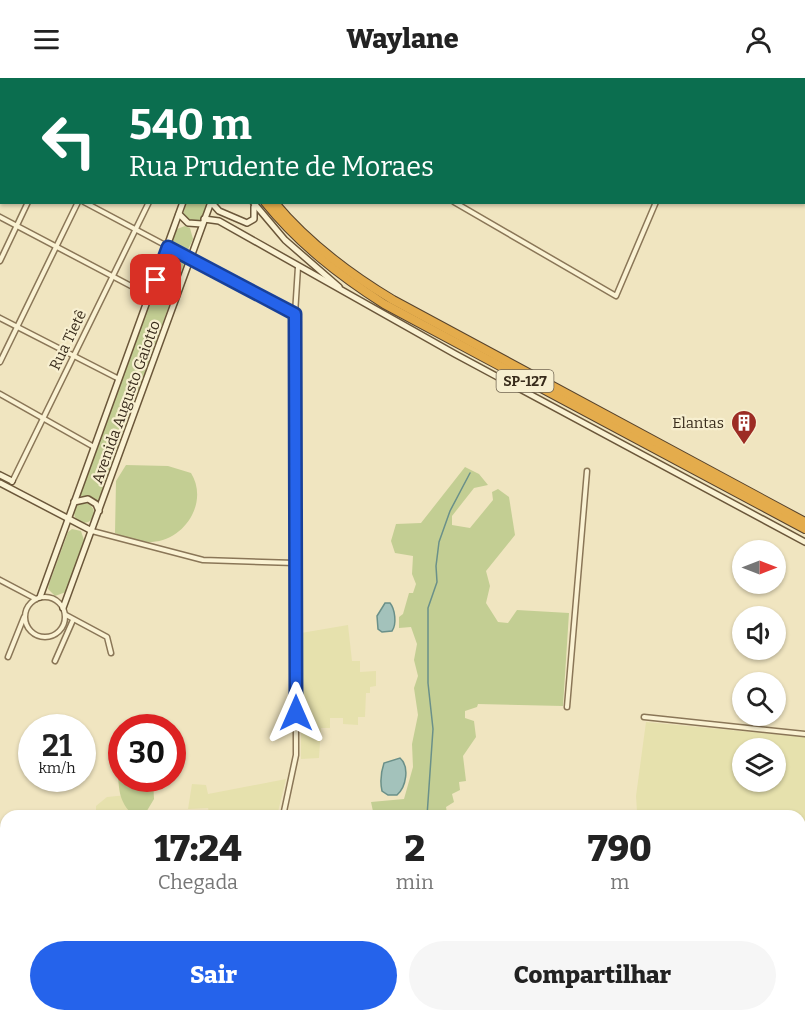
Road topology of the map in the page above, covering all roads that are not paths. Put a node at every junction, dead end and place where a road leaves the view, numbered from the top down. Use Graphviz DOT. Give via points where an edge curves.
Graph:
graph roads {
  1 [pos="27,204"];
  2 [pos="77,204"];
  3 [pos="88,204"];
  4 [pos="148,204"];
  5 [pos="182,204"];
  6 [pos="210,204"];
  7 [pos="213,204"];
  8 [pos="253,204"];
  9 [pos="254,204"];
  10 [pos="267,204"];
  11 [pos="276,204"];
  12 [pos="457,204"];
  13 [pos="655,204"];
  14 [pos="179,214"];
  15 [pos="0,217"];
  16 [pos="203,221"];
  17 [pos="17,226"];
  18 [pos="136,230"];
  19 [pos="56,246"];
  20 [pos="168,247"];
  21 [pos="190,258"];
  22 [pos="0,261"];
  23 [pos="298,267"];
  24 [pos="113,276"];
  25 [pos="347,294"];
  26 [pos="150,296"];
  27 [pos="295,314"];
  28 [pos="0,318"];
  29 [pos="17,327"];
  30 [pos="73,357"];
  31 [pos="0,362"];
  32 [pos="119,380"];
  33 [pos="0,394"];
  34 [pos="43,417"];
  35 [pos="94,447"];
  36 [pos="586,471"];
  37 [pos="0,475"];
  38 [pos="12,482"];
  39 [pos="0,483"];
  40 [pos="9,488"];
  41 [pos="74,502"];
  42 [pos="99,513"];
  43 [pos="65,518"];
  44 [pos="805,522"];
  45 [pos="805,529"];
  46 [pos="92,531"];
  47 [pos="805,542"];
  48 [pos="296,563"];
  49 [pos="0,580"];
  50 [pos="38,598"];
  51 [pos="64,611"];
  52 [pos="25,614"];
  53 [pos="73,620"];
  54 [pos="111,653"];
  55 [pos="8,657"];
  56 [pos="55,661"];
  57 [pos="567,706"];
  58 [pos="644,717"];
  59 [pos="805,734"];
  60 [pos="284,810"];
  1 -- 17 [label="street"];
  2 -- 19 [label="street"];
  3 -- 18 [label="street"];
  4 -- 18 [label="street, Rua Tietê"];
  5 -- 14 [label="street, Avenida Augusto Gaiotto"];
  6 -- 16 [label="street, Avenida Augusto Gaiotto"];
  7 -- 8 [label="street" via="219,211 247,223 256,214"];
  9 -- 25 [label="street" via="285,240"];
  10 -- 45 [label="highway, SP-127" via="338,274 384,304"];
  11 -- 44 [label="highway, SP-127" via="293,225 358,279"];
  12 -- 13 [label="street" via="616,296"];
  14 -- 16 [label="street" via="188,224"];
  14 -- 20 [label="street, Avenida Augusto Gaiotto"];
  15 -- 17 [label="street"];
  16 -- 21 [label="street, Avenida Augusto Gaiotto"];
  16 -- 23 [label="street" via="219,221"];
  17 -- 19 [label="street"];
  17 -- 22 [label="street"];
  18 -- 20 [label="street"];
  18 -- 24 [label="street, Rua Tietê"];
  19 -- 24 [label="street"];
  19 -- 29 [label="street"];
  20 -- 21 [label="street"];
  20 -- 26 [label="street, Avenida Augusto Gaiotto"];
  21 -- 27 [label="street"];
  21 -- 42 [label="street, Avenida Augusto Gaiotto"];
  23 -- 25 [label="street"];
  23 -- 27 [label="street"];
  24 -- 26 [label="street"];
  24 -- 30 [label="street, Rua Tietê"];
  25 -- 47 [label="street"];
  26 -- 32 [label="street, Avenida Augusto Gaiotto"];
  27 -- 48 [label="street"];
  28 -- 29 [label="street"];
  29 -- 30 [label="street"];
  29 -- 31 [label="street"];
  30 -- 32 [label="street"];
  30 -- 34 [label="street, Rua Tietê"];
  32 -- 35 [label="street, Avenida Augusto Gaiotto"];
  33 -- 34 [label="street"];
  34 -- 35 [label="street"];
  34 -- 38 [label="street, Rua Tietê"];
  35 -- 41 [label="street, Avenida Augusto Gaiotto"];
  36 -- 57 [label="street"];
  37 -- 38 [label="street"];
  38 -- 40 [label="street, Rua Tietê"];
  39 -- 40 [label="street"];
  40 -- 43 [label="street"];
  41 -- 42 [label="street" via="88,499 96,504"];
  41 -- 43 [label="street, Avenida Augusto Gaiotto"];
  42 -- 46 [label="street, Avenida Augusto Gaiotto"];
  43 -- 46 [label="street"];
  43 -- 50 [label="street, Avenida Augusto Gaiotto"];
  46 -- 48 [label="street" via="203,560"];
  46 -- 51 [label="street, Avenida Augusto Gaiotto"];
  48 -- 60 [label="street" via="296,755"];
  49 -- 50 [label="street"];
  50 -- 51 [label="street" via="54,599"];
  50 -- 52 [label="street" via="29,604"];
  51 -- 52 [label="street" via="62,628 46,638 28,629"];
  51 -- 53 [label="street"];
  52 -- 55 [label="street"];
  53 -- 54 [label="street" via="107,637"];
  53 -- 56 [label="street"];
  58 -- 59 [label="street"];
}
